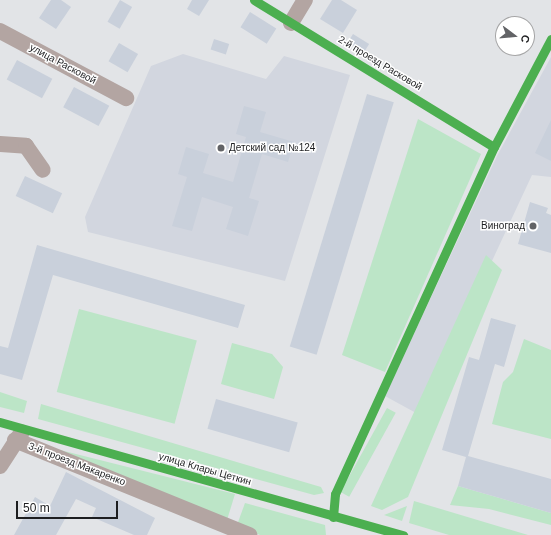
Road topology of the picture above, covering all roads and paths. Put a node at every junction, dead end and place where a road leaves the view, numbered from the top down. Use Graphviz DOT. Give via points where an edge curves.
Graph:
graph roads {
  1 [pos="254,0"];
  2 [pos="305,0"];
  3 [pos="291,23"];
  4 [pos="0,31"];
  5 [pos="551,39"];
  6 [pos="126,98"];
  7 [pos="0,144"];
  8 [pos="494,147"];
  9 [pos="43,170"];
  10 [pos="0,422"];
  11 [pos="20,435"];
  12 [pos="0,466"];
  13 [pos="334,517"];
  14 [pos="250,535"];
  15 [pos="404,535"];
  1 -- 3 [label="street, 2-й проезд Расковой"];
  2 -- 3 [label="street"];
  3 -- 8 [label="street, 2-й проезд Расковой"];
  4 -- 6 [label="street, улица Расковой"];
  5 -- 8 [label="street"];
  7 -- 9 [label="street" via="26,146"];
  8 -- 13 [label="street" via="335,494"];
  10 -- 11 [label="street, улица Клары Цеткин"];
  11 -- 12 [label="street"];
  11 -- 13 [label="street, улица Клары Цеткин"];
  11 -- 14 [label="street, 3-й проезд Макаренко"];
  13 -- 15 [label="street, улица Клары Цеткин"];
}
